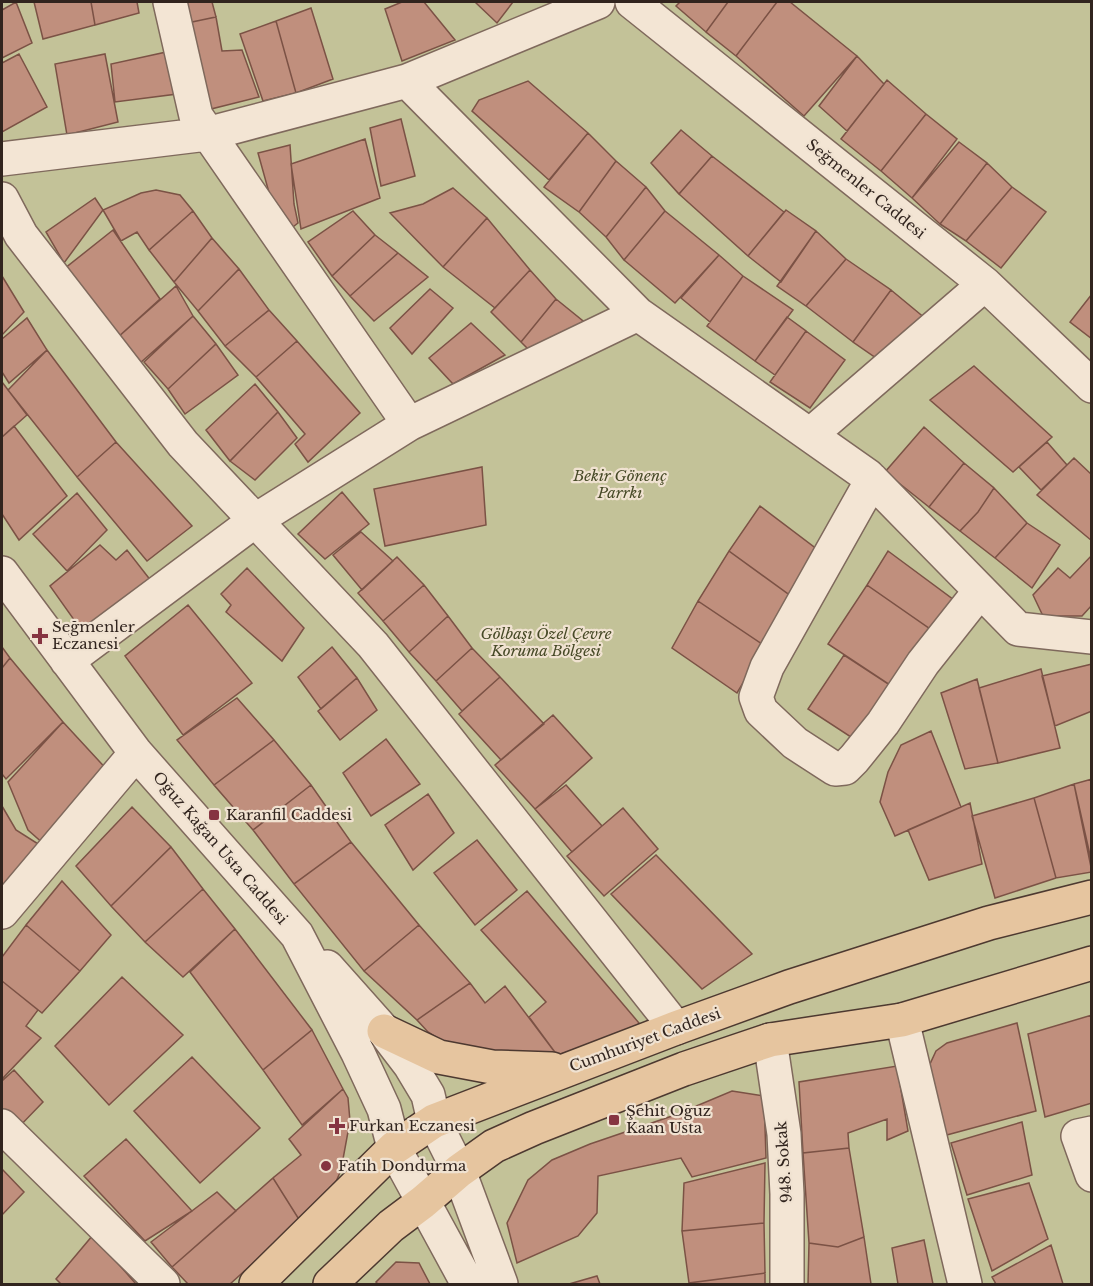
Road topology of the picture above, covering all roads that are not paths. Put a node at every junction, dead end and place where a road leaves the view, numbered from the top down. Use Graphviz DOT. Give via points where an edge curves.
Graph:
graph roads {
  1 [pos="170,2"];
  2 [pos="598,2"];
  3 [pos="632,2"];
  4 [pos="407,81"];
  5 [pos="207,134"];
  6 [pos="2,159"];
  7 [pos="2,200"];
  8 [pos="985,284"];
  9 [pos="638,314"];
  10 [pos="1092,386"];
  11 [pos="409,424"];
  12 [pos="810,435"];
  13 [pos="873,480"];
  14 [pos="256,520"];
  15 [pos="2,573"];
  16 [pos="980,591"];
  17 [pos="1092,637"];
  18 [pos="68,661"];
  19 [pos="136,753"];
  20 [pos="1092,897"];
  21 [pos="2,912"];
  22 [pos="297,935"];
  23 [pos="1092,963"];
  24 [pos="902,1020"];
  25 [pos="676,1028"];
  26 [pos="384,1031"];
  27 [pos="770,1040"];
  28 [pos="566,1070"];
  29 [pos="434,1121"];
  30 [pos="2,1126"];
  31 [pos="1092,1133"];
  32 [pos="394,1148"];
  33 [pos="459,1171"];
  34 [pos="1092,1175"];
  35 [pos="423,1202"];
  36 [pos="163,1284"];
  37 [pos="256,1284"];
  38 [pos="330,1284"];
  39 [pos="468,1284"];
  40 [pos="501,1284"];
  41 [pos="787,1284"];
  42 [pos="965,1284"];
  1 -- 5 [label="street" via="196,116"];
  2 -- 4 [label="street"];
  3 -- 8 [label="street, Seğmenler Caddesi"];
  4 -- 5 [label="street"];
  4 -- 9 [label="street"];
  5 -- 6 [label="street"];
  5 -- 11 [label="street"];
  7 -- 14 [label="street" via="21,235 183,444"];
  8 -- 10 [label="street, Seğmenler Caddesi"];
  8 -- 12 [label="street"];
  9 -- 11 [label="street"];
  9 -- 12 [label="street"];
  11 -- 14 [label="street"];
  12 -- 13 [label="street"];
  13 -- 16 [label="street"];
  13 -- 16 [label="street" via="767,667 756,697 761,711 795,743 835,769 845,768"];
  14 -- 18 [label="street"];
  14 -- 25 [label="street" via="373,645"];
  15 -- 18 [label="street, Oğuz Kağan Usta Caddesi"];
  16 -- 17 [label="street" via="1018,629"];
  18 -- 19 [label="street, Oğuz Kağan Usta Caddesi"];
  19 -- 21 [label="street"];
  19 -- 22 [label="street, Oğuz Kağan Usta Caddesi"];
  20 -- 25 [label="main road, Cumhuriyet Caddesi" via="979,927 789,987"];
  22 -- 26 [label="street"];
  22 -- 32 [label="street, Oğuz Kağan Usta Caddesi" via="384,1109"];
  23 -- 24 [label="main road"];
  24 -- 27 [label="main road"];
  24 -- 42 [label="street"];
  25 -- 28 [label="main road, Cumhuriyet Caddesi"];
  26 -- 28 [label="main road" via="439,1058 492,1067"];
  26 -- 29 [label="street" via="428,1095"];
  27 -- 33 [label="main road" via="534,1128 494,1146"];
  27 -- 41 [label="street, 948. Sokak" via="784,1134"];
  28 -- 29 [label="main road, Cumhuriyet Caddesi"];
  29 -- 32 [label="main road, Cumhuriyet Caddesi"];
  29 -- 33 [label="street"];
  30 -- 36 [label="street"];
  31 -- 34 [label="street" via="1078,1136"];
  32 -- 35 [label="street"];
  32 -- 37 [label="main road, Cumhuriyet Caddesi"];
  33 -- 35 [label="main road"];
  33 -- 40 [label="street"];
  35 -- 38 [label="main road" via="391,1226"];
  35 -- 39 [label="street"];
}
